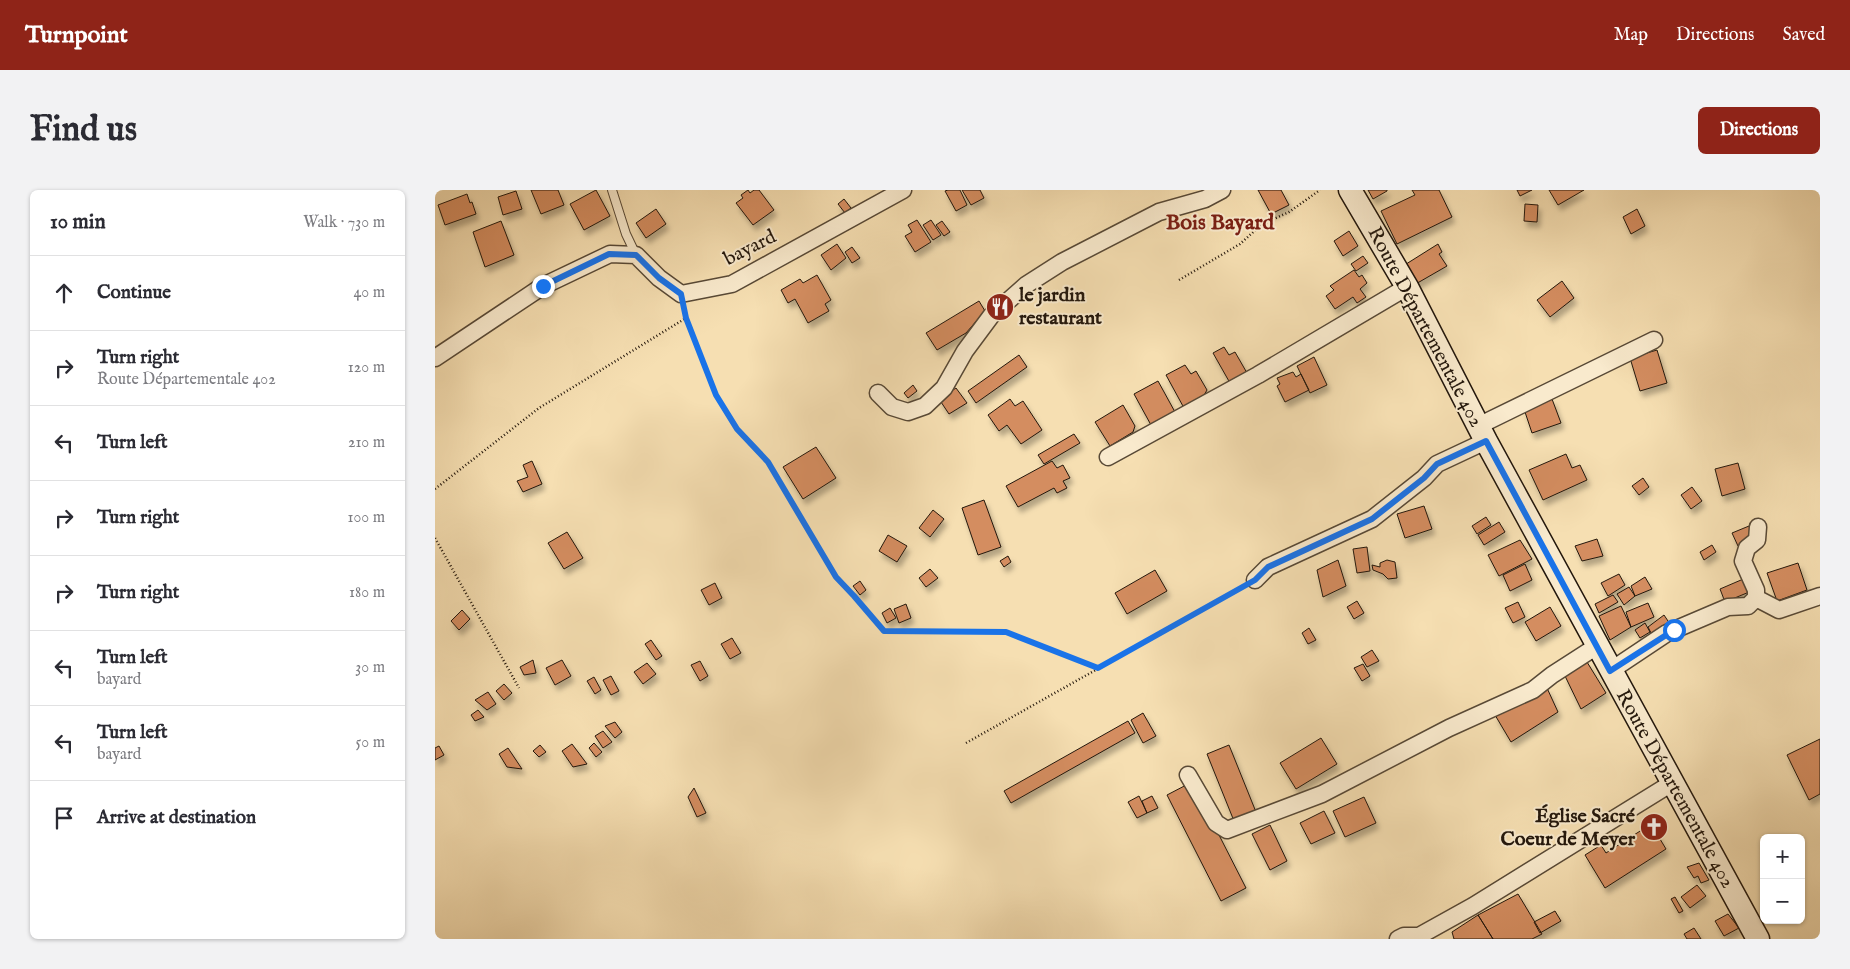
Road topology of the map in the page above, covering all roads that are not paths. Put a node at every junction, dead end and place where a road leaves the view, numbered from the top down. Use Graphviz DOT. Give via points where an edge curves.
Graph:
graph roads {
  1 [pos="612,190"];
  2 [pos="903,190"];
  3 [pos="1223,190"];
  4 [pos="1350,190"];
  5 [pos="636,255"];
  6 [pos="1407,287"];
  7 [pos="1655,340"];
  8 [pos="435,358"];
  9 [pos="878,393"];
  10 [pos="1482,434"];
  11 [pos="1108,457"];
  12 [pos="1758,526"];
  13 [pos="1255,580"];
  14 [pos="1820,596"];
  15 [pos="1756,598"];
  16 [pos="1597,646"];
  17 [pos="1610,671"];
  18 [pos="1189,775"];
  19 [pos="1672,783"];
  20 [pos="1398,939"];
  21 [pos="1758,939"];
  1 -- 5 [label="lane"];
  2 -- 5 [label="street, bayard" via="732,284 681,294"];
  3 -- 9 [label="street" via="1205,199 1159,212 1062,262 1027,285 991,316 965,351 944,388 925,406 908,412 892,407"];
  4 -- 6 [label="main road, Route Départementale 402"];
  5 -- 8 [label="street" via="609,254 543,286"];
  6 -- 10 [label="main road, Route Départementale 402"];
  6 -- 11 [label="street" via="1258,375"];
  7 -- 10 [label="street"];
  10 -- 13 [label="street" via="1437,464 1372,519 1268,567"];
  10 -- 16 [label="main road, Route Départementale 402"];
  12 -- 15 [label="street" via="1757,540 1747,548 1743,561"];
  14 -- 15 [label="street" via="1779,610"];
  15 -- 17 [label="street" via="1748,606 1727,607 1667,633"];
  16 -- 17 [label="main road, Route Départementale 402"];
  16 -- 18 [label="street" via="1533,690 1449,728 1322,794 1227,830 1216,823"];
  17 -- 19 [label="main road, Route Départementale 402"];
  19 -- 20 [label="street" via="1473,906 1419,936"];
  19 -- 21 [label="main road, Route Départementale 402"];
}
